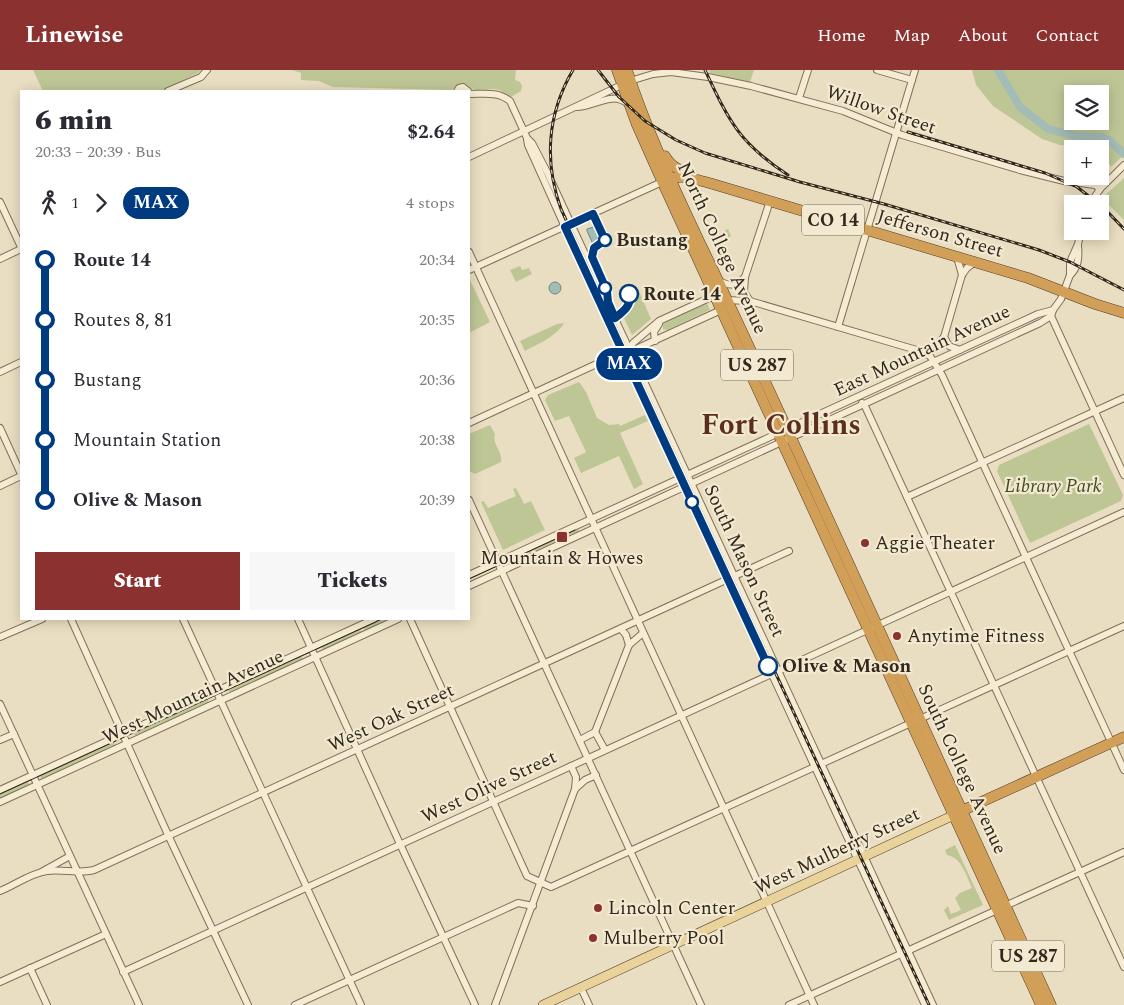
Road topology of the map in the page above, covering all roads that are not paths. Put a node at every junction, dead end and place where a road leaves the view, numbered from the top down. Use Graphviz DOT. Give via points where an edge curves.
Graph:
graph roads {
  1 [pos="207,70"];
  2 [pos="617,70"];
  3 [pos="627,70"];
  4 [pos="808,70"];
  5 [pos="877,70"];
  6 [pos="915,70"];
  7 [pos="912,80"];
  8 [pos="626,83"];
  9 [pos="170,90"];
  10 [pos="470,92"];
  11 [pos="799,98"];
  12 [pos="630,106"];
  13 [pos="574,107"];
  14 [pos="524,131"];
  15 [pos="896,132"];
  16 [pos="651,134"];
  17 [pos="470,157"];
  18 [pos="1124,165"];
  19 [pos="666,180"];
  20 [pos="706,182"];
  21 [pos="1100,189"];
  22 [pos="1096,195"];
  23 [pos="770,201"];
  24 [pos="0,202"];
  25 [pos="568,225"];
  26 [pos="866,231"];
  27 [pos="1079,240"];
  28 [pos="20,246"];
  29 [pos="20,248"];
  30 [pos="957,257"];
  31 [pos="0,258"];
  32 [pos="975,262"];
  33 [pos="472,268"];
  34 [pos="962,275"];
  35 [pos="745,277"];
  36 [pos="718,280"];
  37 [pos="1064,292"];
  38 [pos="714,296"];
  39 [pos="727,300"];
  40 [pos="750,301"];
  41 [pos="721,310"];
  42 [pos="679,311"];
  43 [pos="1052,313"];
  44 [pos="1124,313"];
  45 [pos="838,327"];
  46 [pos="944,337"];
  47 [pos="655,340"];
  48 [pos="626,350"];
  49 [pos="961,350"];
  50 [pos="920,351"];
  51 [pos="20,362"];
  52 [pos="934,362"];
  53 [pos="939,369"];
  54 [pos="0,372"];
  55 [pos="888,383"];
  56 [pos="533,393"];
  57 [pos="884,395"];
  58 [pos="1124,398"];
  59 [pos="851,400"];
  60 [pos="864,404"];
  61 [pos="1094,411"];
  62 [pos="470,423"];
  63 [pos="0,428"];
  64 [pos="784,436"];
  65 [pos="982,462"];
  66 [pos="20,473"];
  67 [pos="1124,475"];
  68 [pos="20,476"];
  69 [pos="684,476"];
  70 [pos="688,485"];
  71 [pos="0,486"];
  72 [pos="907,497"];
  73 [pos="470,502"];
  74 [pos="1124,512"];
  75 [pos="592,519"];
  76 [pos="595,528"];
  77 [pos="788,551"];
  78 [pos="1026,556"];
  79 [pos="498,562"];
  80 [pos="502,571"];
  81 [pos="470,575"];
  82 [pos="731,578"];
  83 [pos="470,586"];
  84 [pos="951,591"];
  85 [pos="40,620"];
  86 [pos="71,620"];
  87 [pos="183,620"];
  88 [pos="298,620"];
  89 [pos="372,620"];
  90 [pos="396,620"];
  91 [pos="410,620"];
  92 [pos="638,621"];
  93 [pos="1124,626"];
  94 [pos="872,627"];
  95 [pos="621,629"];
  96 [pos="643,633"];
  97 [pos="0,638"];
  98 [pos="647,642"];
  99 [pos="631,644"];
  100 [pos="311,648"];
  101 [pos="1070,651"];
  102 [pos="315,657"];
  103 [pos="544,664"];
  104 [pos="775,672"];
  105 [pos="994,685"];
  106 [pos="216,692"];
  107 [pos="220,700"];
  108 [pos="0,704"];
  109 [pos="451,707"];
  110 [pos="682,715"];
  111 [pos="915,721"];
  112 [pos="595,732"];
  113 [pos="14,734"];
  114 [pos="123,734"];
  115 [pos="1124,737"];
  116 [pos="0,740"];
  117 [pos="580,740"];
  118 [pos="128,743"];
  119 [pos="1111,743"];
  120 [pos="357,750"];
  121 [pos="605,750"];
  122 [pos="588,758"];
  123 [pos="818,765"];
  124 [pos="571,766"];
  125 [pos="1124,770"];
  126 [pos="33,775"];
  127 [pos="596,775"];
  128 [pos="1036,777"];
  129 [pos="37,785"];
  130 [pos="575,789"];
  131 [pos="0,790"];
  132 [pos="263,793"];
  133 [pos="494,801"];
  134 [pos="0,802"];
  135 [pos="725,808"];
  136 [pos="958,813"];
  137 [pos="169,837"];
  138 [pos="400,844"];
  139 [pos="631,851"];
  140 [pos="1124,852"];
  141 [pos="70,856"];
  142 [pos="861,858"];
  143 [pos="78,872"];
  144 [pos="1080,872"];
  145 [pos="40,873"];
  146 [pos="541,883"];
  147 [pos="306,887"];
  148 [pos="0,891"];
  149 [pos="768,901"];
  150 [pos="533,906"];
  151 [pos="1001,908"];
  152 [pos="213,929"];
  153 [pos="106,934"];
  154 [pos="443,937"];
  155 [pos="674,944"];
  156 [pos="905,952"];
  157 [pos="1124,967"];
  158 [pos="30,968"];
  159 [pos="124,972"];
  160 [pos="349,980"];
  161 [pos="0,982"];
  162 [pos="580,988"];
  163 [pos="810,995"];
  164 [pos="496,1002"];
  165 [pos="47,1005"];
  166 [pos="138,1005"];
  167 [pos="248,1005"];
  168 [pos="295,1005"];
  169 [pos="361,1005"];
  170 [pos="475,1005"];
  171 [pos="491,1005"];
  172 [pos="543,1005"];
  173 [pos="588,1005"];
  174 [pos="701,1005"];
  175 [pos="789,1005"];
  176 [pos="814,1005"];
  177 [pos="925,1005"];
  178 [pos="932,1005"];
  179 [pos="1041,1005"];
  180 [pos="1051,1005"];
  1 -- 9 [label="street"];
  2 -- 8 [label="highway, North College Avenue / US 287"];
  3 -- 8 [label="highway, North College Avenue / US 287"];
  4 -- 11 [label="street"];
  5 -- 7 [label="street"];
  6 -- 7 [label="street"];
  7 -- 15 [label="street"];
  8 -- 11 [label="street, Willow Street" via="654,74 682,73"];
  8 -- 12 [label="highway, North College Avenue / US 287"];
  8 -- 13 [label="street, Willow Street"];
  8 -- 16 [label="highway, North College Avenue / US 287"];
  10 -- 14 [label="street, South Mason Street" via="505,97"];
  11 -- 15 [label="street, Willow Street"];
  12 -- 13 [label="street" via="612,98"];
  12 -- 19 [label="highway, North College Avenue / US 287"];
  13 -- 14 [label="street, Willow Street"];
  14 -- 17 [label="street, Willow Street"];
  14 -- 25 [label="street, South Mason Street" via="547,172"];
  15 -- 21 [label="street, Willow Street" via="1020,170 1095,185"];
  15 -- 26 [label="street"];
  16 -- 19 [label="highway, North College Avenue / US 287"];
  16 -- 20 [label="highway, CO 14" via="672,165"];
  18 -- 21 [label="street"];
  19 -- 20 [label="highway, Jefferson Street / CO 14" via="682,176"];
  19 -- 25 [label="street"];
  19 -- 36 [label="highway, North College Avenue / US 287"];
  19 -- 38 [label="highway, North College Avenue / US 287"];
  20 -- 23 [label="highway, Jefferson Street / CO 14"];
  21 -- 22 [label="street"];
  23 -- 26 [label="highway, Jefferson Street / CO 14"];
  23 -- 35 [label="street"];
  24 -- 28 [label="street"];
  25 -- 33 [label="street"];
  25 -- 48 [label="street, South Mason Street"];
  26 -- 30 [label="highway, Jefferson Street / CO 14"];
  26 -- 45 [label="street"];
  27 -- 37 [label="street, East Mountain Avenue" via="1077,265"];
  29 -- 31 [label="street"];
  30 -- 32 [label="highway, Jefferson Street / CO 14"];
  30 -- 34 [label="street"];
  32 -- 34 [label="street"];
  32 -- 37 [label="highway, Jefferson Street / CO 14"];
  33 -- 56 [label="street"];
  34 -- 46 [label="street"];
  35 -- 36 [label="street" via="730,286"];
  35 -- 40 [label="street" via="744,292"];
  36 -- 39 [label="highway, North College Avenue / US 287"];
  37 -- 43 [label="street, East Mountain Avenue"];
  37 -- 44 [label="highway, CO 14"];
  38 -- 39 [label="street"];
  38 -- 41 [label="highway, North College Avenue / US 287"];
  38 -- 42 [label="street"];
  39 -- 40 [label="street"];
  39 -- 41 [label="street"];
  39 -- 64 [label="highway, North College Avenue / US 287"];
  40 -- 45 [label="street"];
  41 -- 47 [label="street"];
  41 -- 64 [label="highway, North College Avenue / US 287"];
  42 -- 47 [label="street" via="656,327"];
  42 -- 48 [label="street" via="653,326"];
  43 -- 49 [label="street, East Mountain Avenue" via="1043,312"];
  43 -- 53 [label="street, East Mountain Avenue" via="1040,323"];
  43 -- 61 [label="street"];
  45 -- 50 [label="street"];
  46 -- 49 [label="street" via="949,346"];
  46 -- 50 [label="street" via="934,347"];
  47 -- 48 [label="street"];
  48 -- 56 [label="street"];
  48 -- 69 [label="street, South Mason Street"];
  49 -- 52 [label="street, East Mountain Avenue"];
  50 -- 52 [label="street" via="928,354"];
  51 -- 54 [label="street"];
  52 -- 53 [label="street"];
  52 -- 55 [label="street, East Mountain Avenue"];
  53 -- 57 [label="street, East Mountain Avenue"];
  53 -- 65 [label="street"];
  55 -- 57 [label="street"];
  55 -- 59 [label="street, East Mountain Avenue"];
  56 -- 62 [label="street"];
  56 -- 75 [label="street"];
  57 -- 60 [label="street, East Mountain Avenue"];
  58 -- 61 [label="street"];
  59 -- 60 [label="street"];
  59 -- 64 [label="street, East Mountain Avenue"];
  60 -- 64 [label="street, East Mountain Avenue"];
  60 -- 72 [label="street"];
  61 -- 65 [label="street"];
  61 -- 67 [label="street"];
  63 -- 66 [label="street"];
  64 -- 69 [label="street"];
  64 -- 70 [label="street"];
  64 -- 94 [label="highway, South College Avenue / US 287"];
  65 -- 72 [label="street"];
  65 -- 78 [label="street"];
  68 -- 71 [label="street"];
  69 -- 70 [label="street, South Mason Street"];
  69 -- 75 [label="street"];
  70 -- 76 [label="street"];
  70 -- 82 [label="street, South Mason Street"];
  72 -- 84 [label="street"];
  73 -- 79 [label="street"];
  74 -- 78 [label="street, West Olive Street"];
  75 -- 76 [label="street"];
  75 -- 79 [label="street"];
  76 -- 80 [label="street"];
  76 -- 92 [label="street"];
  77 -- 82 [label="street, West Oak Street"];
  78 -- 84 [label="street, West Olive Street"];
  78 -- 101 [label="street"];
  79 -- 80 [label="street"];
  79 -- 81 [label="street"];
  80 -- 83 [label="street"];
  80 -- 103 [label="street"];
  82 -- 92 [label="street, West Oak Street"];
  82 -- 104 [label="street, South Mason Street"];
  84 -- 94 [label="street, West Olive Street"];
  84 -- 105 [label="street"];
  85 -- 97 [label="street"];
  86 -- 114 [label="street"];
  87 -- 106 [label="street"];
  88 -- 100 [label="street"];
  89 -- 100 [label="street, West Mountain Avenue"];
  90 -- 102 [label="street, West Mountain Avenue"];
  91 -- 109 [label="street"];
  92 -- 95 [label="street, West Oak Street"];
  92 -- 96 [label="street"];
  93 -- 101 [label="street"];
  94 -- 104 [label="street, West Olive Street"];
  94 -- 111 [label="highway, South College Avenue / US 287"];
  95 -- 99 [label="street"];
  95 -- 103 [label="street, West Oak Street"];
  96 -- 98 [label="street"];
  96 -- 99 [label="street"];
  98 -- 99 [label="street"];
  98 -- 110 [label="street"];
  99 -- 112 [label="street"];
  100 -- 102 [label="street"];
  100 -- 106 [label="street, West Mountain Avenue"];
  101 -- 105 [label="street"];
  101 -- 119 [label="street"];
  102 -- 107 [label="street, West Mountain Avenue"];
  102 -- 120 [label="street"];
  103 -- 109 [label="street, West Oak Street"];
  103 -- 117 [label="street"];
  104 -- 110 [label="street, West Olive Street"];
  104 -- 123 [label="street, South Mason Street"];
  105 -- 111 [label="street"];
  105 -- 128 [label="street"];
  106 -- 107 [label="street"];
  106 -- 114 [label="street, West Mountain Avenue"];
  107 -- 118 [label="street, West Mountain Avenue"];
  107 -- 132 [label="street"];
  108 -- 113 [label="street"];
  109 -- 120 [label="street, West Oak Street"];
  109 -- 133 [label="street"];
  110 -- 121 [label="street, West Olive Street"];
  110 -- 135 [label="street"];
  111 -- 123 [label="street"];
  111 -- 136 [label="highway, South College Avenue / US 287"];
  112 -- 117 [label="street"];
  112 -- 121 [label="street"];
  113 -- 116 [label="street"];
  113 -- 126 [label="street"];
  114 -- 118 [label="street"];
  114 -- 126 [label="street, West Mountain Avenue"];
  115 -- 119 [label="highway"];
  117 -- 122 [label="street"];
  118 -- 129 [label="street, West Mountain Avenue"];
  118 -- 137 [label="street"];
  119 -- 125 [label="street"];
  119 -- 128 [label="highway"];
  120 -- 132 [label="street, West Oak Street"];
  120 -- 138 [label="street"];
  121 -- 122 [label="street, West Olive Street"];
  122 -- 124 [label="street, West Olive Street"];
  122 -- 127 [label="street"];
  123 -- 135 [label="street"];
  123 -- 142 [label="street, South Mason Street"];
  124 -- 130 [label="street" via="576,777"];
  124 -- 133 [label="street, West Olive Street"];
  126 -- 129 [label="street"];
  126 -- 131 [label="street, West Mountain Avenue"];
  127 -- 130 [label="street"];
  127 -- 139 [label="street"];
  128 -- 136 [label="highway"];
  128 -- 144 [label="street"];
  129 -- 134 [label="street, West Mountain Avenue"];
  129 -- 141 [label="street"];
  130 -- 146 [label="street"];
  132 -- 137 [label="street, West Oak Street"];
  132 -- 147 [label="street"];
  133 -- 138 [label="street, West Olive Street"];
  133 -- 146 [label="street" via="527,876"];
  135 -- 139 [label="street"];
  135 -- 149 [label="street"];
  136 -- 142 [label="main road, West Mulberry Street"];
  136 -- 151 [label="highway, South College Avenue / US 287"];
  136 -- 151 [label="highway, South College Avenue / US 287" via="981,874"];
  137 -- 143 [label="street, West Oak Street" via="94,870"];
  137 -- 152 [label="street"];
  138 -- 147 [label="street, West Olive Street"];
  138 -- 154 [label="street"];
  139 -- 146 [label="street" via="554,886"];
  139 -- 155 [label="street"];
  140 -- 144 [label="street"];
  141 -- 143 [label="street"];
  141 -- 145 [label="street"];
  142 -- 149 [label="main road, West Mulberry Street"];
  142 -- 156 [label="street, South Mason Street"];
  143 -- 145 [label="street, West Oak Street"];
  143 -- 153 [label="street"];
  144 -- 151 [label="street"];
  144 -- 157 [label="street"];
  145 -- 148 [label="street, West Oak Street"];
  146 -- 150 [label="street"];
  147 -- 152 [label="street, West Olive Street"];
  147 -- 160 [label="street"];
  149 -- 155 [label="main road, West Mulberry Street"];
  149 -- 163 [label="street"];
  150 -- 154 [label="street" via="518,903"];
  150 -- 164 [label="street"];
  151 -- 156 [label="street"];
  151 -- 179 [label="highway, South College Avenue / US 287"];
  151 -- 180 [label="highway, South College Avenue / US 287" via="1024,947"];
  152 -- 159 [label="street, West Olive Street"];
  152 -- 167 [label="street"];
  153 -- 158 [label="street"];
  153 -- 159 [label="street"];
  154 -- 160 [label="street"];
  154 -- 170 [label="street"];
  155 -- 162 [label="main road, West Mulberry Street"];
  155 -- 174 [label="street"];
  156 -- 163 [label="street"];
  156 -- 177 [label="street, South Mason Street"];
  156 -- 178 [label="street, South Mason Street"];
  158 -- 161 [label="street"];
  158 -- 165 [label="street"];
  159 -- 166 [label="street"];
  160 -- 168 [label="street"];
  160 -- 169 [label="street"];
  162 -- 172 [label="main road, West Mulberry Street"];
  162 -- 173 [label="street"];
  163 -- 175 [label="street"];
  163 -- 176 [label="street"];
  164 -- 171 [label="street"];
}
